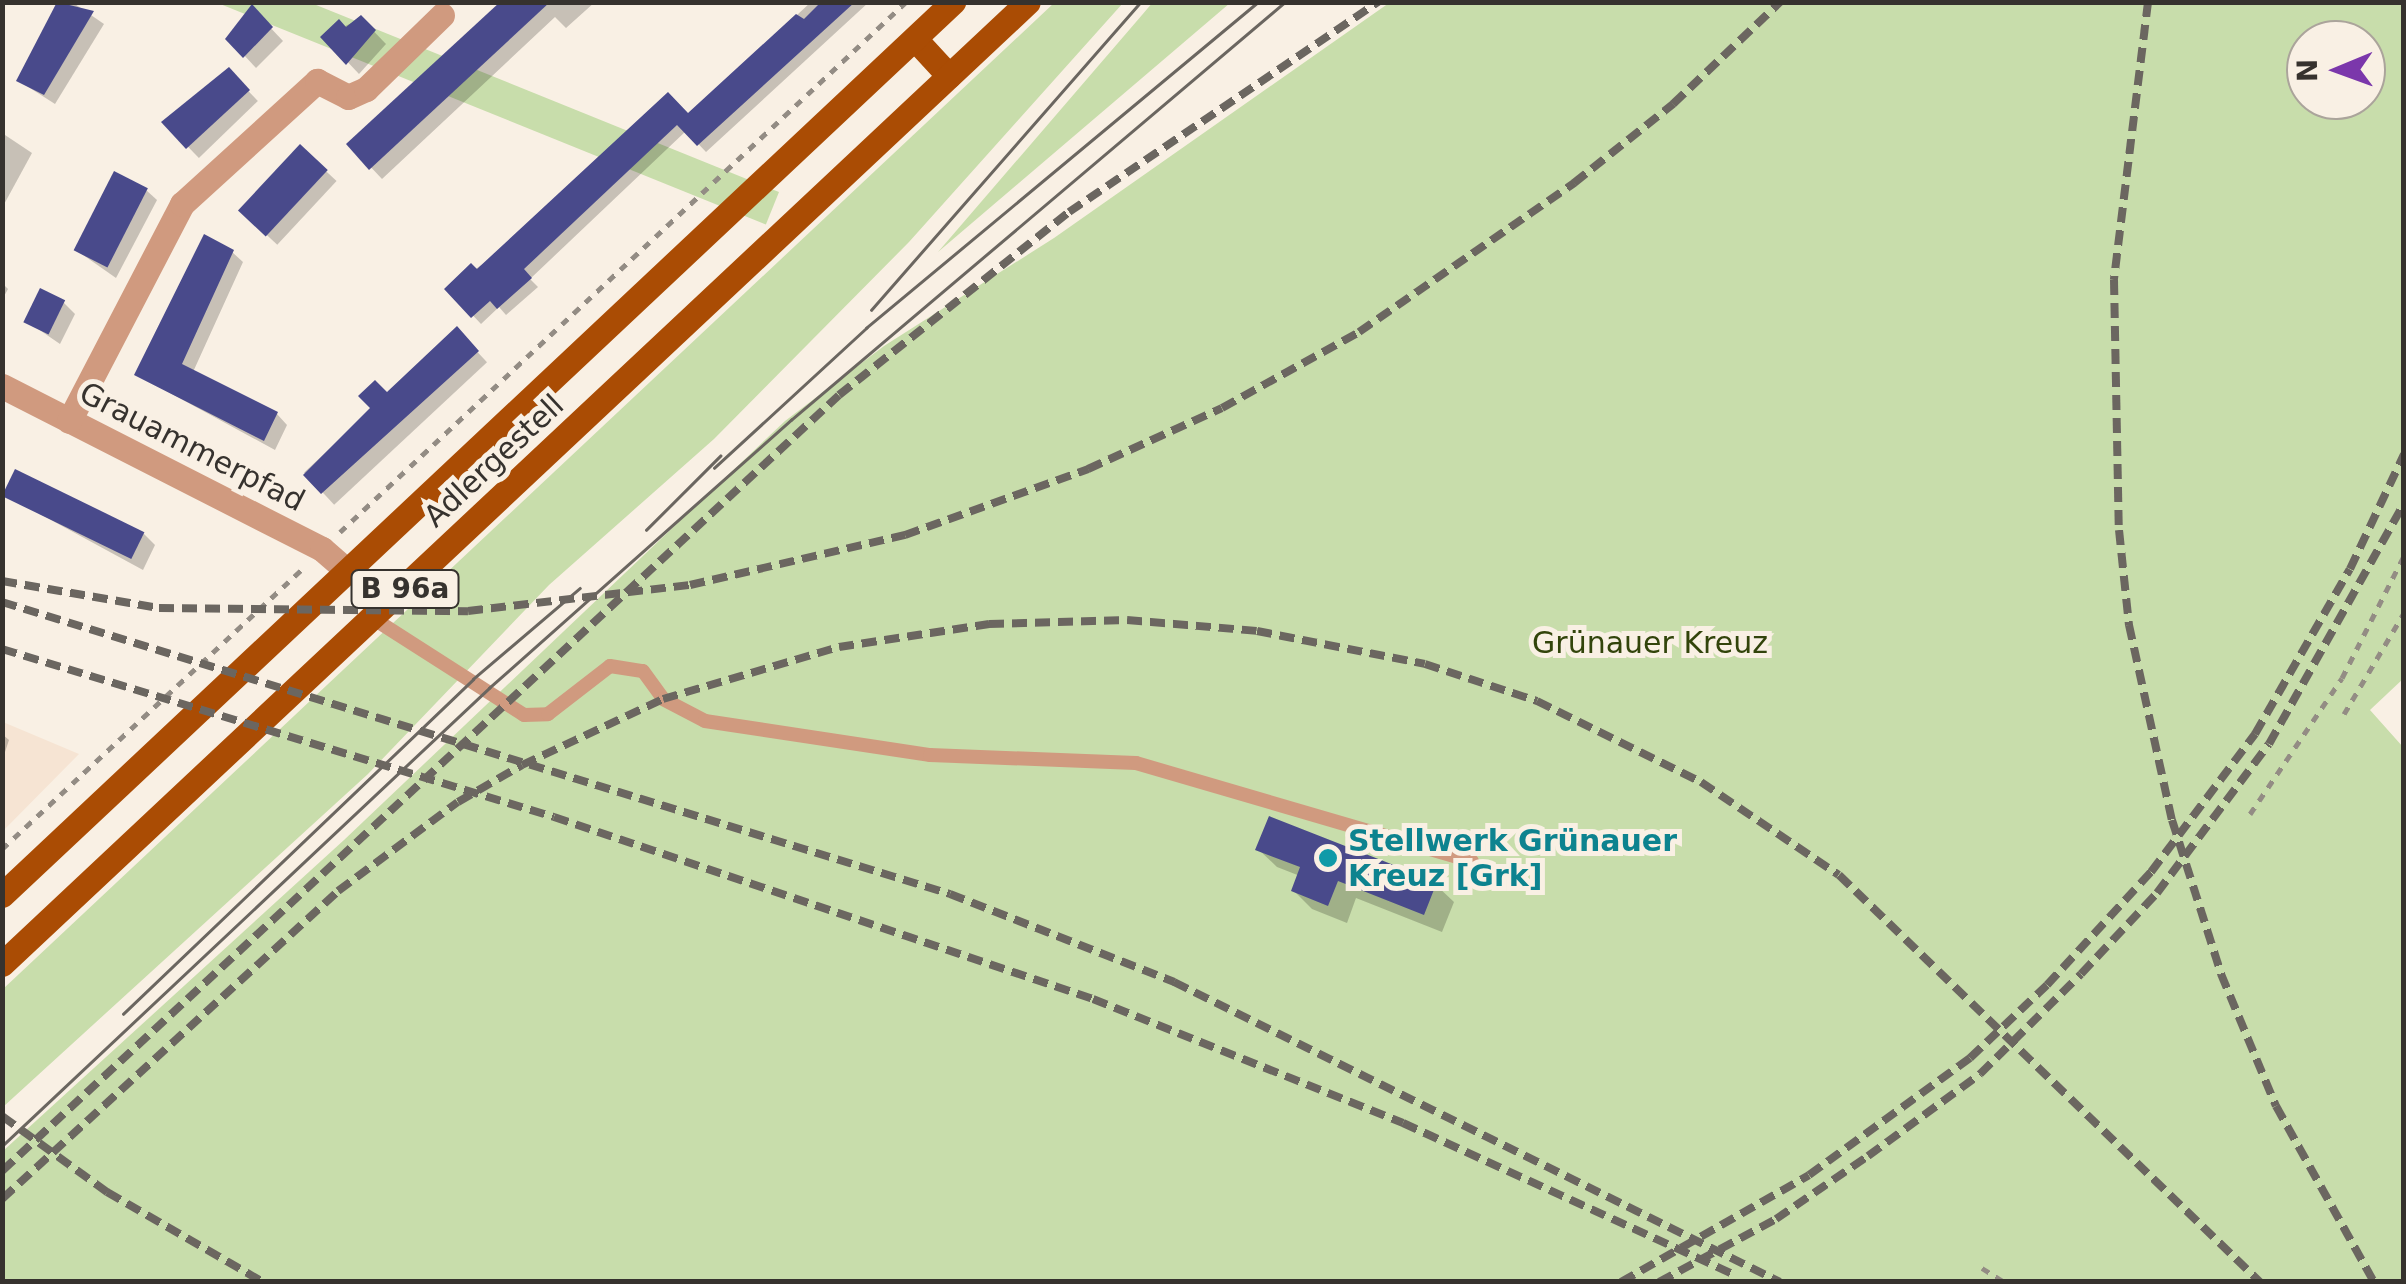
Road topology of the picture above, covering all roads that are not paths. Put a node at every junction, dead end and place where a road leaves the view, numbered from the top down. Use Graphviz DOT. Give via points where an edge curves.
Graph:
graph roads {
  1 [pos="952,2"];
  2 [pos="1028,2"];
  3 [pos="442,15"];
  4 [pos="915,38"];
  5 [pos="949,76"];
  6 [pos="2,386"];
  7 [pos="69,421"];
  8 [pos="347,571"];
  9 [pos="374,619"];
  10 [pos="1472,861"];
  11 [pos="2,895"];
  12 [pos="2,964"];
  1 -- 4 [label="main road, Adlergestell / B 96a"];
  2 -- 5 [label="main road, Adlergestell / B 96a"];
  3 -- 7 [label="street" via="366,90 348,97 317,81 182,204"];
  4 -- 5 [label="main road"];
  4 -- 8 [label="main road, Adlergestell / B 96a"];
  5 -- 9 [label="main road, Adlergestell / B 96a"];
  6 -- 7 [label="street, Grauammerpfad"];
  7 -- 8 [label="street, Grauammerpfad" via="322,549"];
  8 -- 11 [label="main road, Adlergestell / B 96a"];
  9 -- 10 [label="lane" via="524,715 548,714 610,666 644,671 663,699 705,720 930,755 1136,762"];
  9 -- 12 [label="main road, Adlergestell / B 96a"];
}
